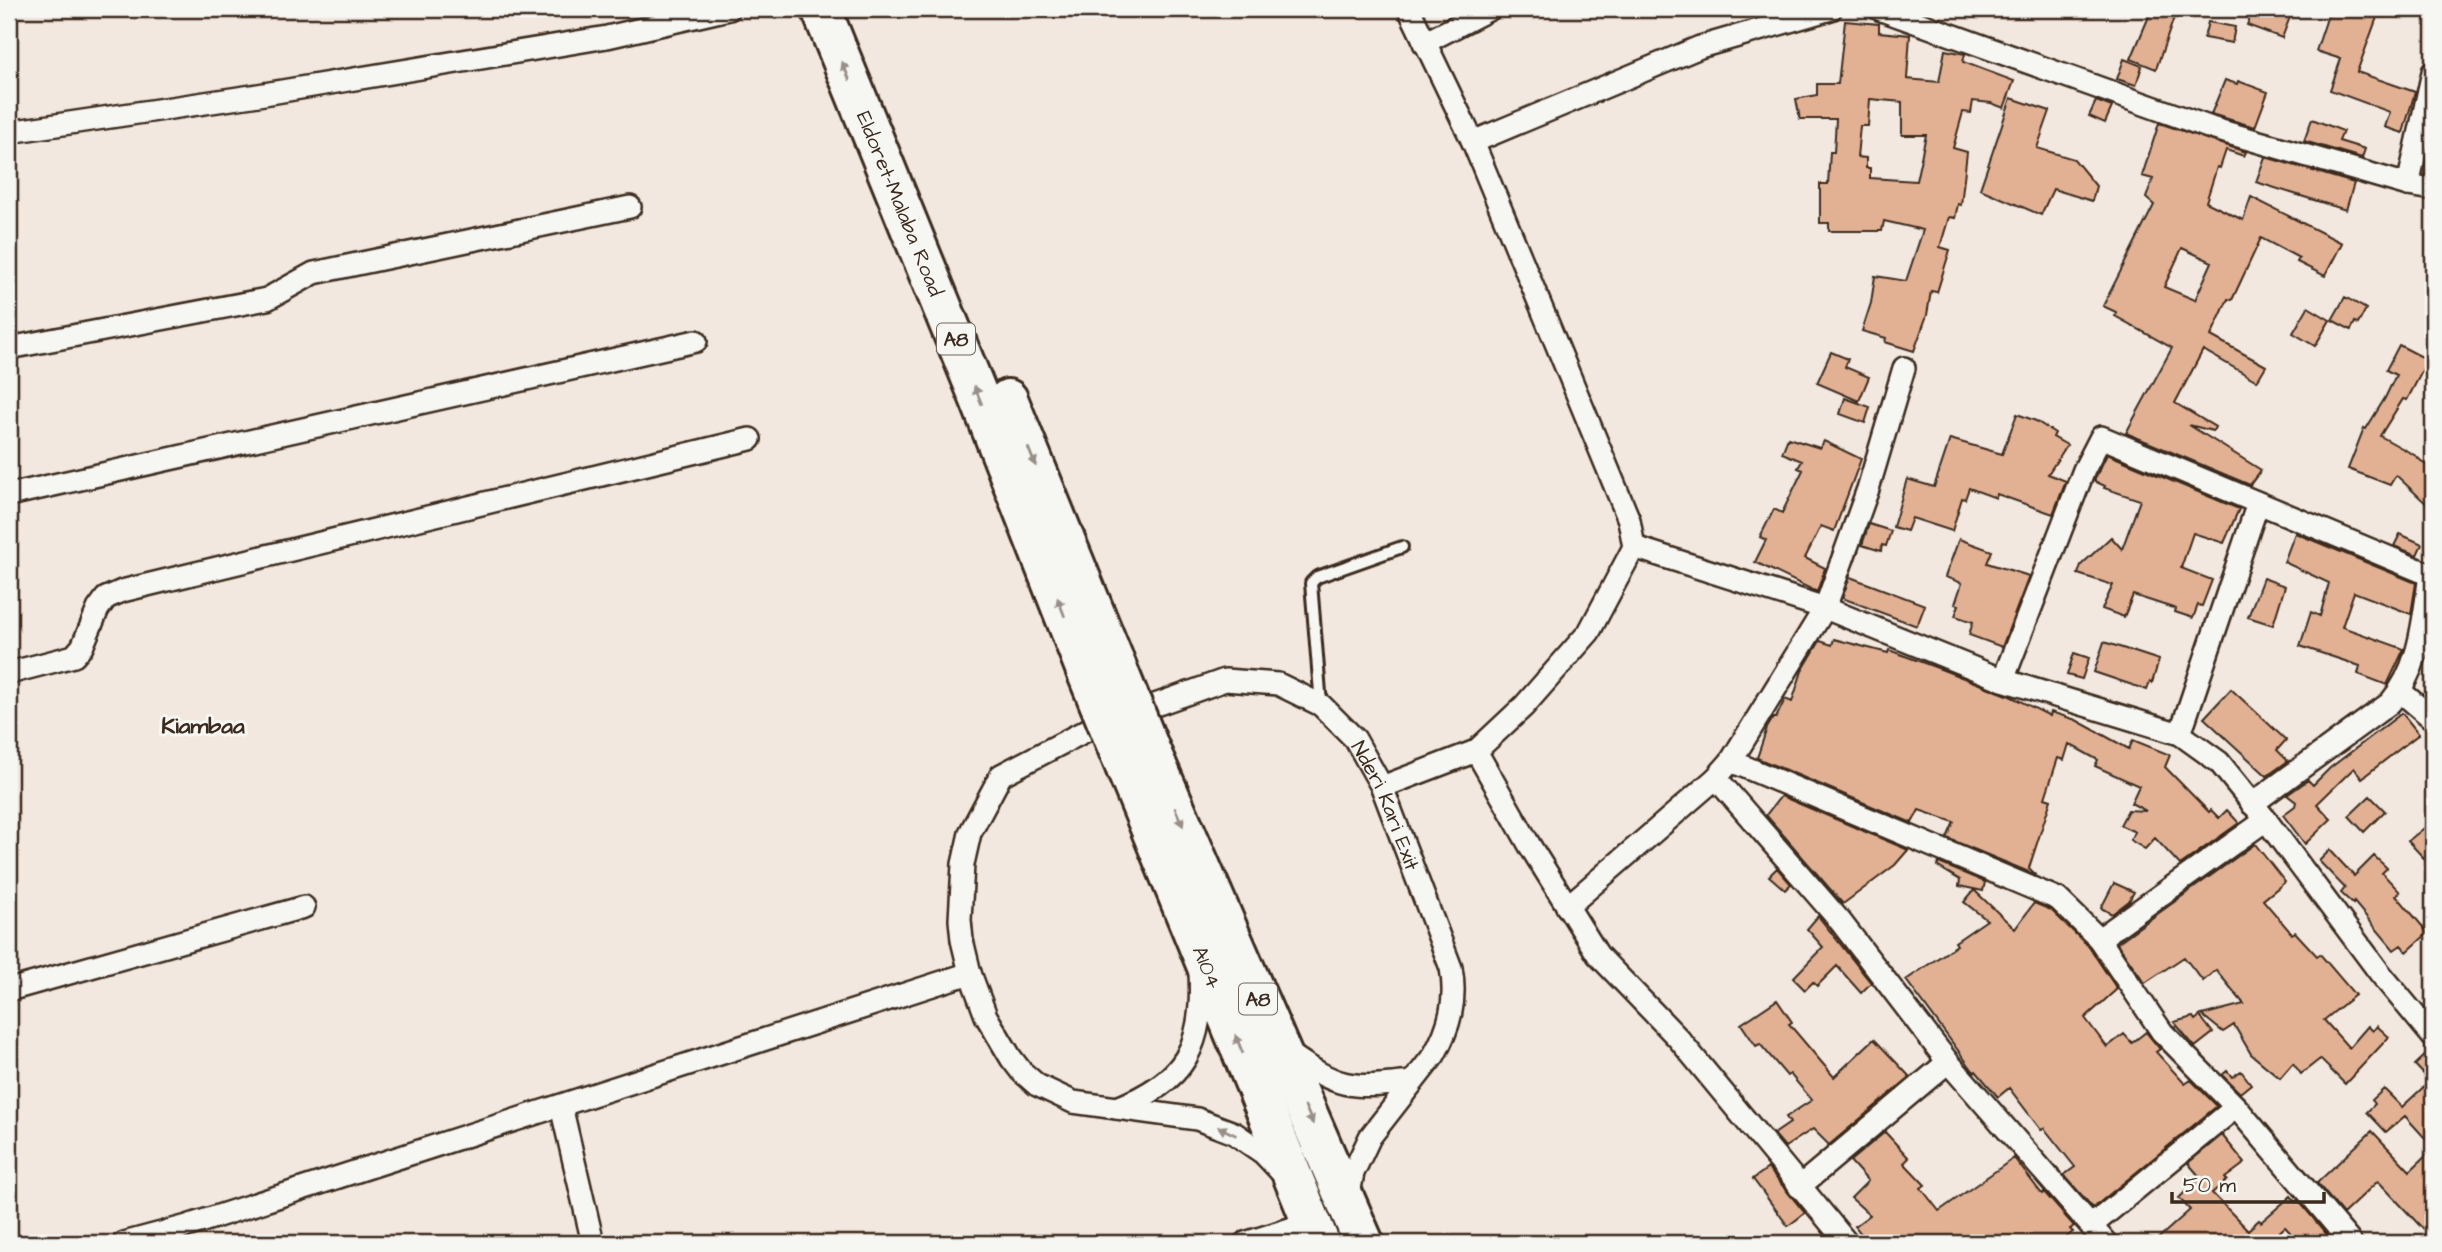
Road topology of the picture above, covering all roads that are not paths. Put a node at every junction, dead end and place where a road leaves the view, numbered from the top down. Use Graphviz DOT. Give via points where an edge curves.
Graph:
graph roads {
  1 [pos="729,9"];
  2 [pos="821,9"];
  3 [pos="848,9"];
  4 [pos="1409,9"];
  5 [pos="1490,9"];
  6 [pos="1831,9"];
  7 [pos="1879,9"];
  8 [pos="1424,43"];
  9 [pos="2433,72"];
  10 [pos="9,132"];
  11 [pos="1473,142"];
  12 [pos="2408,185"];
  13 [pos="2433,188"];
  14 [pos="631,207"];
  15 [pos="696,341"];
  16 [pos="9,348"];
  17 [pos="1904,368"];
  18 [pos="750,439"];
  19 [pos="9,495"];
  20 [pos="2258,503"];
  21 [pos="1402,547"];
  22 [pos="1634,547"];
  23 [pos="2431,575"];
  24 [pos="1825,608"];
  25 [pos="1100,665"];
  26 [pos="9,673"];
  27 [pos="2003,680"];
  28 [pos="2400,691"];
  29 [pos="1321,705"];
  30 [pos="2433,719"];
  31 [pos="2180,734"];
  32 [pos="1476,751"];
  33 [pos="1731,761"];
  34 [pos="1139,762"];
  35 [pos="1716,778"];
  36 [pos="1382,787"];
  37 [pos="2259,812"];
  38 [pos="304,907"];
  39 [pos="1567,907"];
  40 [pos="2099,939"];
  41 [pos="1199,946"];
  42 [pos="970,974"];
  43 [pos="9,990"];
  44 [pos="2433,1037"];
  45 [pos="1279,1046"];
  46 [pos="1948,1062"];
  47 [pos="1412,1082"];
  48 [pos="561,1106"];
  49 [pos="2236,1107"];
  50 [pos="1115,1109"];
  51 [pos="1799,1187"];
  52 [pos="1348,1201"];
  53 [pos="1302,1226"];
  54 [pos="2091,1226"];
  55 [pos="169,1238"];
  56 [pos="124,1243"];
  57 [pos="593,1243"];
  58 [pos="1245,1243"];
  59 [pos="1364,1243"];
  60 [pos="1847,1243"];
  61 [pos="2106,1243"];
  62 [pos="2351,1243"];
  1 -- 10 [label="street" via="607,37"];
  25 -- 2 [label="highway, Eldoret-Malaba Road / A8, one-way" via="980,400"];
  3 -- 25 [label="highway, Eldoret-Malaba Road / A8, one-way"];
  4 -- 8 [label="street"];
  5 -- 8 [label="street"];
  6 -- 11 [label="street" via="1700,47"];
  7 -- 12 [label="street" via="2211,128"];
  8 -- 11 [label="street"];
  9 -- 12 [label="street"];
  11 -- 22 [label="street" via="1629,520"];
  12 -- 13 [label="street"];
  14 -- 16 [label="street" via="314,273 267,299"];
  15 -- 19 [label="street"];
  17 -- 24 [label="street" via="1868,489"];
  18 -- 26 [label="street" via="122,591 106,598 74,656"];
  20 -- 23 [label="street"];
  20 -- 27 [label="street" via="2101,437"];
  20 -- 31 [label="street"];
  21 -- 29 [label="lane" via="1311,583"];
  22 -- 24 [label="street"];
  22 -- 32 [label="street" via="1589,632 1524,706"];
  23 -- 28 [label="street" via="2420,646"];
  24 -- 27 [label="street"];
  24 -- 33 [label="street"];
  25 -- 34 [label="highway, A8, bridge"];
  27 -- 31 [label="street"];
  28 -- 30 [label="street"];
  28 -- 37 [label="street"];
  29 -- 36 [label="street, Nderi Kari Exit" via="1355,739"];
  29 -- 42 [label="street, Nderi Kari Exit" via="1278,684 1225,680 1091,727 1001,775 970,833 963,864 960,920"];
  31 -- 37 [label="street" via="2219,762"];
  32 -- 36 [label="street"];
  32 -- 39 [label="street"];
  33 -- 35 [label="street"];
  33 -- 40 [label="street" via="2058,899"];
  34 -- 41 [label="highway, A104 / A8"];
  34 -- 45 [label="highway, A8, one-way"];
  35 -- 39 [label="street"];
  35 -- 46 [label="street" via="1840,920"];
  36 -- 47 [label="street, Nderi Kari Exit" via="1454,982 1446,1031"];
  37 -- 40 [label="street"];
  37 -- 44 [label="street"];
  38 -- 43 [label="street"];
  39 -- 51 [label="street" via="1598,955 1678,1038"];
  40 -- 49 [label="street" via="2162,1032"];
  41 -- 50 [label="street" via="1201,995 1194,1044 1155,1090"];
  53 -- 41 [label="highway, A104 / A8, one-way"];
  42 -- 48 [label="street"];
  42 -- 50 [label="street" via="986,1016 1021,1072 1073,1102"];
  45 -- 47 [label="street" via="1320,1075 1342,1084"];
  45 -- 52 [label="highway, A8, one-way"];
  46 -- 51 [label="street"];
  46 -- 54 [label="street"];
  47 -- 52 [label="street, Nderi Kari Exit" via="1360,1154"];
  48 -- 55 [label="street"];
  48 -- 57 [label="street"];
  49 -- 54 [label="street"];
  49 -- 62 [label="street"];
  53 -- 50 [label="street, one-way" via="1263,1153 1234,1133 1197,1119"];
  51 -- 60 [label="street"];
  52 -- 59 [label="highway, A8"];
  53 -- 58 [label="street"];
  54 -- 61 [label="street"];
  55 -- 56 [label="street"];
}
